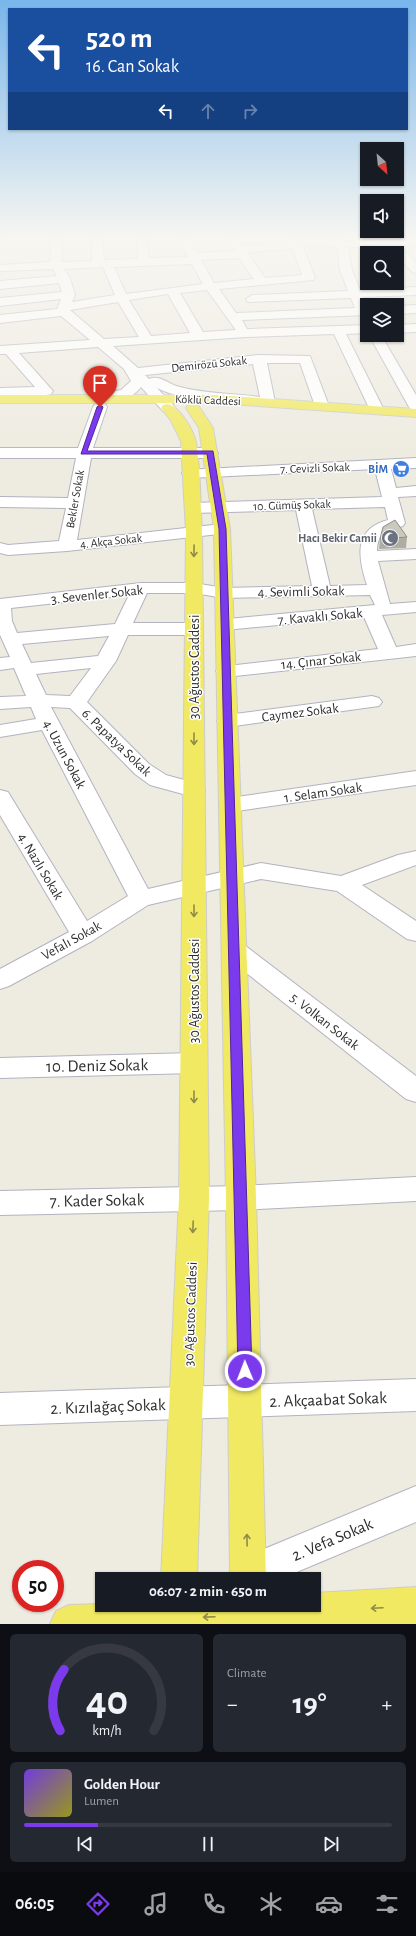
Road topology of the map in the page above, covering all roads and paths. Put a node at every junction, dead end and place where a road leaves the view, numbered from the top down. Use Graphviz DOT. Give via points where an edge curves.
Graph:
graph roads {
  1 [pos="27,315"];
  2 [pos="69,315"];
  3 [pos="132,315"];
  4 [pos="184,315"];
  5 [pos="330,315"];
  6 [pos="232,317"];
  7 [pos="0,319"];
  8 [pos="416,328"];
  9 [pos="360,329"];
  10 [pos="404,329"];
  11 [pos="338,330"];
  12 [pos="246,333"];
  13 [pos="199,337"];
  14 [pos="147,340"];
  15 [pos="379,342"];
  16 [pos="101,343"];
  17 [pos="3,349"];
  18 [pos="259,359"];
  19 [pos="134,370"];
  20 [pos="154,381"];
  21 [pos="0,392"];
  22 [pos="0,399"];
  23 [pos="268,402"];
  24 [pos="99,403"];
  25 [pos="164,403"];
  26 [pos="188,404"];
  27 [pos="322,406"];
  28 [pos="138,407"];
  29 [pos="416,407"];
  30 [pos="0,408"];
  31 [pos="377,410"];
  32 [pos="223,413"];
  33 [pos="416,413"];
  34 [pos="416,422"];
  35 [pos="206,428"];
  36 [pos="183,429"];
  37 [pos="0,453"];
  38 [pos="84,453"];
  39 [pos="189,453"];
  40 [pos="210,453"];
  41 [pos="416,464"];
  42 [pos="382,465"];
  43 [pos="214,472"];
  44 [pos="190,473"];
  45 [pos="416,491"];
  46 [pos="391,497"];
  47 [pos="0,502"];
  48 [pos="74,503"];
  49 [pos="303,505"];
  50 [pos="218,507"];
  51 [pos="193,508"];
  52 [pos="222,529"];
  53 [pos="194,532"];
  54 [pos="67,546"];
  55 [pos="0,548"];
  56 [pos="416,554"];
  57 [pos="368,557"];
  58 [pos="141,588"];
  59 [pos="194,588"];
  60 [pos="322,590"];
  61 [pos="377,590"];
  62 [pos="224,593"];
  63 [pos="416,607"];
  64 [pos="378,611"];
  65 [pos="3,618"];
  66 [pos="225,624"];
  67 [pos="122,629"];
  68 [pos="194,629"];
  69 [pos="416,650"];
  70 [pos="389,653"];
  71 [pos="106,661"];
  72 [pos="0,664"];
  73 [pos="23,666"];
  74 [pos="226,670"];
  75 [pos="38,701"];
  76 [pos="76,702"];
  77 [pos="372,702"];
  78 [pos="0,703"];
  79 [pos="227,721"];
  80 [pos="48,722"];
  81 [pos="0,731"];
  82 [pos="415,781"];
  83 [pos="194,790"];
  84 [pos="0,797"];
  85 [pos="230,805"];
  86 [pos="416,858"];
  87 [pos="232,877"];
  88 [pos="343,884"];
  89 [pos="194,886"];
  90 [pos="141,899"];
  91 [pos="416,933"];
  92 [pos="83,934"];
  93 [pos="234,950"];
  94 [pos="0,980"];
  95 [pos="194,1063"];
  96 [pos="0,1068"];
  97 [pos="416,1091"];
  98 [pos="416,1189"];
  99 [pos="194,1198"];
  100 [pos="241,1198"];
  101 [pos="0,1203"];
  102 [pos="416,1395"];
  103 [pos="216,1403"];
  104 [pos="0,1409"];
  105 [pos="416,1504"];
  106 [pos="180,1572"];
  107 [pos="244,1572"];
  108 [pos="296,1572"];
  109 [pos="321,1602"];
  110 [pos="416,1606"];
  111 [pos="194,1612"];
  112 [pos="178,1616"];
  113 [pos="69,1624"];
  1 -- 7 [label="street"];
  2 -- 16 [label="street"];
  3 -- 14 [label="street"];
  4 -- 13 [label="street"];
  5 -- 6 [label="street"];
  6 -- 12 [label="street"];
  8 -- 10 [label="street"];
  9 -- 11 [label="street"];
  11 -- 12 [label="street"];
  11 -- 31 [label="street"];
  12 -- 13 [label="street"];
  13 -- 14 [label="street"];
  14 -- 16 [label="street"];
  15 -- 29 [label="street"];
  16 -- 17 [label="street"];
  16 -- 19 [label="street"];
  17 -- 21 [label="street" via="46,391"];
  18 -- 19 [label="street, Demirözü Sokak" via="220,377"];
  18 -- 23 [label="street"];
  18 -- 27 [label="street, Demirözü Sokak" via="305,359"];
  19 -- 20 [label="street"];
  19 -- 24 [label="street" via="138,381 135,388"];
  19 -- 25 [label="street"];
  20 -- 23 [label="street" via="193,394"];
  20 -- 26 [label="street"];
  22 -- 24 [label="main road, Köklü Caddesi"];
  23 -- 26 [label="main road, Köklü Caddesi"];
  23 -- 27 [label="main road, Köklü Caddesi"];
  24 -- 25 [label="main road, Köklü Caddesi"];
  24 -- 28 [label="main road, Köklü Caddesi"];
  24 -- 30 [label="main road, Köklü Caddesi"];
  24 -- 38 [label="street, Bekler Sokak"];
  25 -- 26 [label="main road, Köklü Caddesi"];
  25 -- 28 [label="main road, Köklü Caddesi"];
  25 -- 36 [label="main road, 30 Ağustos Caddesi"];
  26 -- 32 [label="main road, Köklü Caddesi"];
  26 -- 35 [label="main road, 30 Ağustos Caddesi"];
  27 -- 31 [label="main road, Köklü Caddesi"];
  28 -- 36 [label="main road" via="160,413"];
  31 -- 33 [label="main road, Köklü Caddesi"];
  32 -- 34 [label="main road, Köklü Caddesi"];
  32 -- 35 [label="main road"];
  35 -- 40 [label="main road, 30 Ağustos Caddesi"];
  36 -- 39 [label="main road, 30 Ağustos Caddesi"];
  37 -- 38 [label="street"];
  38 -- 39 [label="street"];
  38 -- 48 [label="street, Bekler Sokak"];
  39 -- 40 [label="street"];
  39 -- 44 [label="main road, 30 Ağustos Caddesi"];
  40 -- 43 [label="main road, 30 Ağustos Caddesi"];
  41 -- 42 [label="street, 7. Cevizli Sokak"];
  42 -- 43 [label="street, 7. Cevizli Sokak"];
  42 -- 46 [label="street"];
  43 -- 44 [label="street, 7. Cevizli Sokak"];
  43 -- 50 [label="main road, 30 Ağustos Caddesi"];
  44 -- 51 [label="main road, 30 Ağustos Caddesi"];
  45 -- 46 [label="street, 10. Gümüş Sokak"];
  46 -- 49 [label="street, 10. Gümüş Sokak"];
  46 -- 57 [label="street" via="403,522 385,526 375,532 370,541"];
  47 -- 48 [label="street"];
  48 -- 54 [label="street, Bekler Sokak"];
  49 -- 50 [label="street, 10. Gümüş Sokak"];
  49 -- 60 [label="street"];
  50 -- 51 [label="street, 10. Gümüş Sokak"];
  50 -- 52 [label="main road, 30 Ağustos Caddesi"];
  51 -- 53 [label="main road, 30 Ağustos Caddesi"];
  52 -- 53 [label="street, 4. Akça Sokak"];
  52 -- 62 [label="main road, 30 Ağustos Caddesi"];
  53 -- 54 [label="street, 4. Akça Sokak"];
  53 -- 59 [label="main road, 30 Ağustos Caddesi, one-way"];
  54 -- 55 [label="street, 4. Akça Sokak" via="8,550"];
  56 -- 57 [label="street"];
  57 -- 61 [label="street"];
  58 -- 59 [label="street, 3. Sevenler Sokak"];
  58 -- 65 [label="street, 3. Sevenler Sokak"];
  58 -- 67 [label="street, 6. Papatya Sokak"];
  59 -- 62 [label="street, 3. Sevenler Sokak"];
  59 -- 68 [label="main road, 30 Ağustos Caddesi"];
  60 -- 61 [label="street, 4. Sevimli Sokak"];
  60 -- 62 [label="street, 4. Sevimli Sokak"];
  61 -- 64 [label="street"];
  62 -- 66 [label="main road, 30 Ağustos Caddesi"];
  63 -- 64 [label="street, 7. Kavaklı Sokak"];
  64 -- 66 [label="street, 7. Kavaklı Sokak"];
  64 -- 70 [label="street"];
  65 -- 67 [label="street"];
  65 -- 73 [label="street, 4. Uzun Sokak"];
  66 -- 74 [label="main road, 30 Ağustos Caddesi"];
  67 -- 68 [label="street"];
  67 -- 71 [label="street, 6. Papatya Sokak"];
  68 -- 83 [label="main road, 30 Ağustos Caddesi, one-way"];
  69 -- 70 [label="street, 14. Çınar Sokak"];
  70 -- 74 [label="street, 14. Çınar Sokak"];
  71 -- 73 [label="street"];
  71 -- 76 [label="street, 6. Papatya Sokak"];
  72 -- 73 [label="street"];
  73 -- 75 [label="street, 4. Uzun Sokak"];
  74 -- 79 [label="main road, 30 Ağustos Caddesi"];
  75 -- 76 [label="street"];
  75 -- 78 [label="street"];
  75 -- 80 [label="street, 4. Uzun Sokak"];
  76 -- 83 [label="street, 6. Papatya Sokak" via="142,769 158,780"];
  77 -- 79 [label="street, Caymez Sokak"];
  79 -- 85 [label="main road, 30 Ağustos Caddesi"];
  80 -- 81 [label="street"];
  80 -- 90 [label="street, 4. Uzun Sokak"];
  82 -- 85 [label="street, 1. Selam Sokak"];
  83 -- 89 [label="main road, 30 Ağustos Caddesi"];
  84 -- 92 [label="street, 4. Nazlı Sokak"];
  85 -- 87 [label="main road, 30 Ağustos Caddesi"];
  86 -- 88 [label="street"];
  87 -- 88 [label="street, Vefalı Sokak" via="261,871"];
  87 -- 89 [label="street, Vefalı Sokak"];
  87 -- 93 [label="main road, 30 Ağustos Caddesi"];
  88 -- 91 [label="street"];
  89 -- 90 [label="street, Vefalı Sokak"];
  89 -- 95 [label="main road, 30 Ağustos Caddesi, one-way"];
  90 -- 92 [label="street, Vefalı Sokak"];
  92 -- 94 [label="street, Vefalı Sokak"];
  93 -- 97 [label="street, 5. Volkan Sokak"];
  93 -- 100 [label="main road, 30 Ağustos Caddesi"];
  95 -- 96 [label="street, 10. Deniz Sokak"];
  95 -- 99 [label="main road, 30 Ağustos Caddesi, one-way"];
  98 -- 100 [label="street"];
  99 -- 100 [label="street"];
  99 -- 101 [label="street, 7. Kader Sokak"];
  99 -- 103 [label="main road, 30 Ağustos Caddesi, one-way"];
  100 -- 103 [label="main road, 30 Ağustos Caddesi"];
  102 -- 103 [label="street, 2. Akçaabat Sokak"];
  103 -- 104 [label="street, 2. Kızılağaç Sokak"];
  103 -- 106 [label="main road, 30 Ağustos Caddesi"];
  107 -- 103 [label="main road, 30 Ağustos Caddesi, one-way"];
  105 -- 108 [label="street, 2. Vefa Sokak"];
  110 -- 109 [label="main road, one-way"];
  111 -- 112 [label="main road, one-way"];
  112 -- 113 [label="main road"];
}
